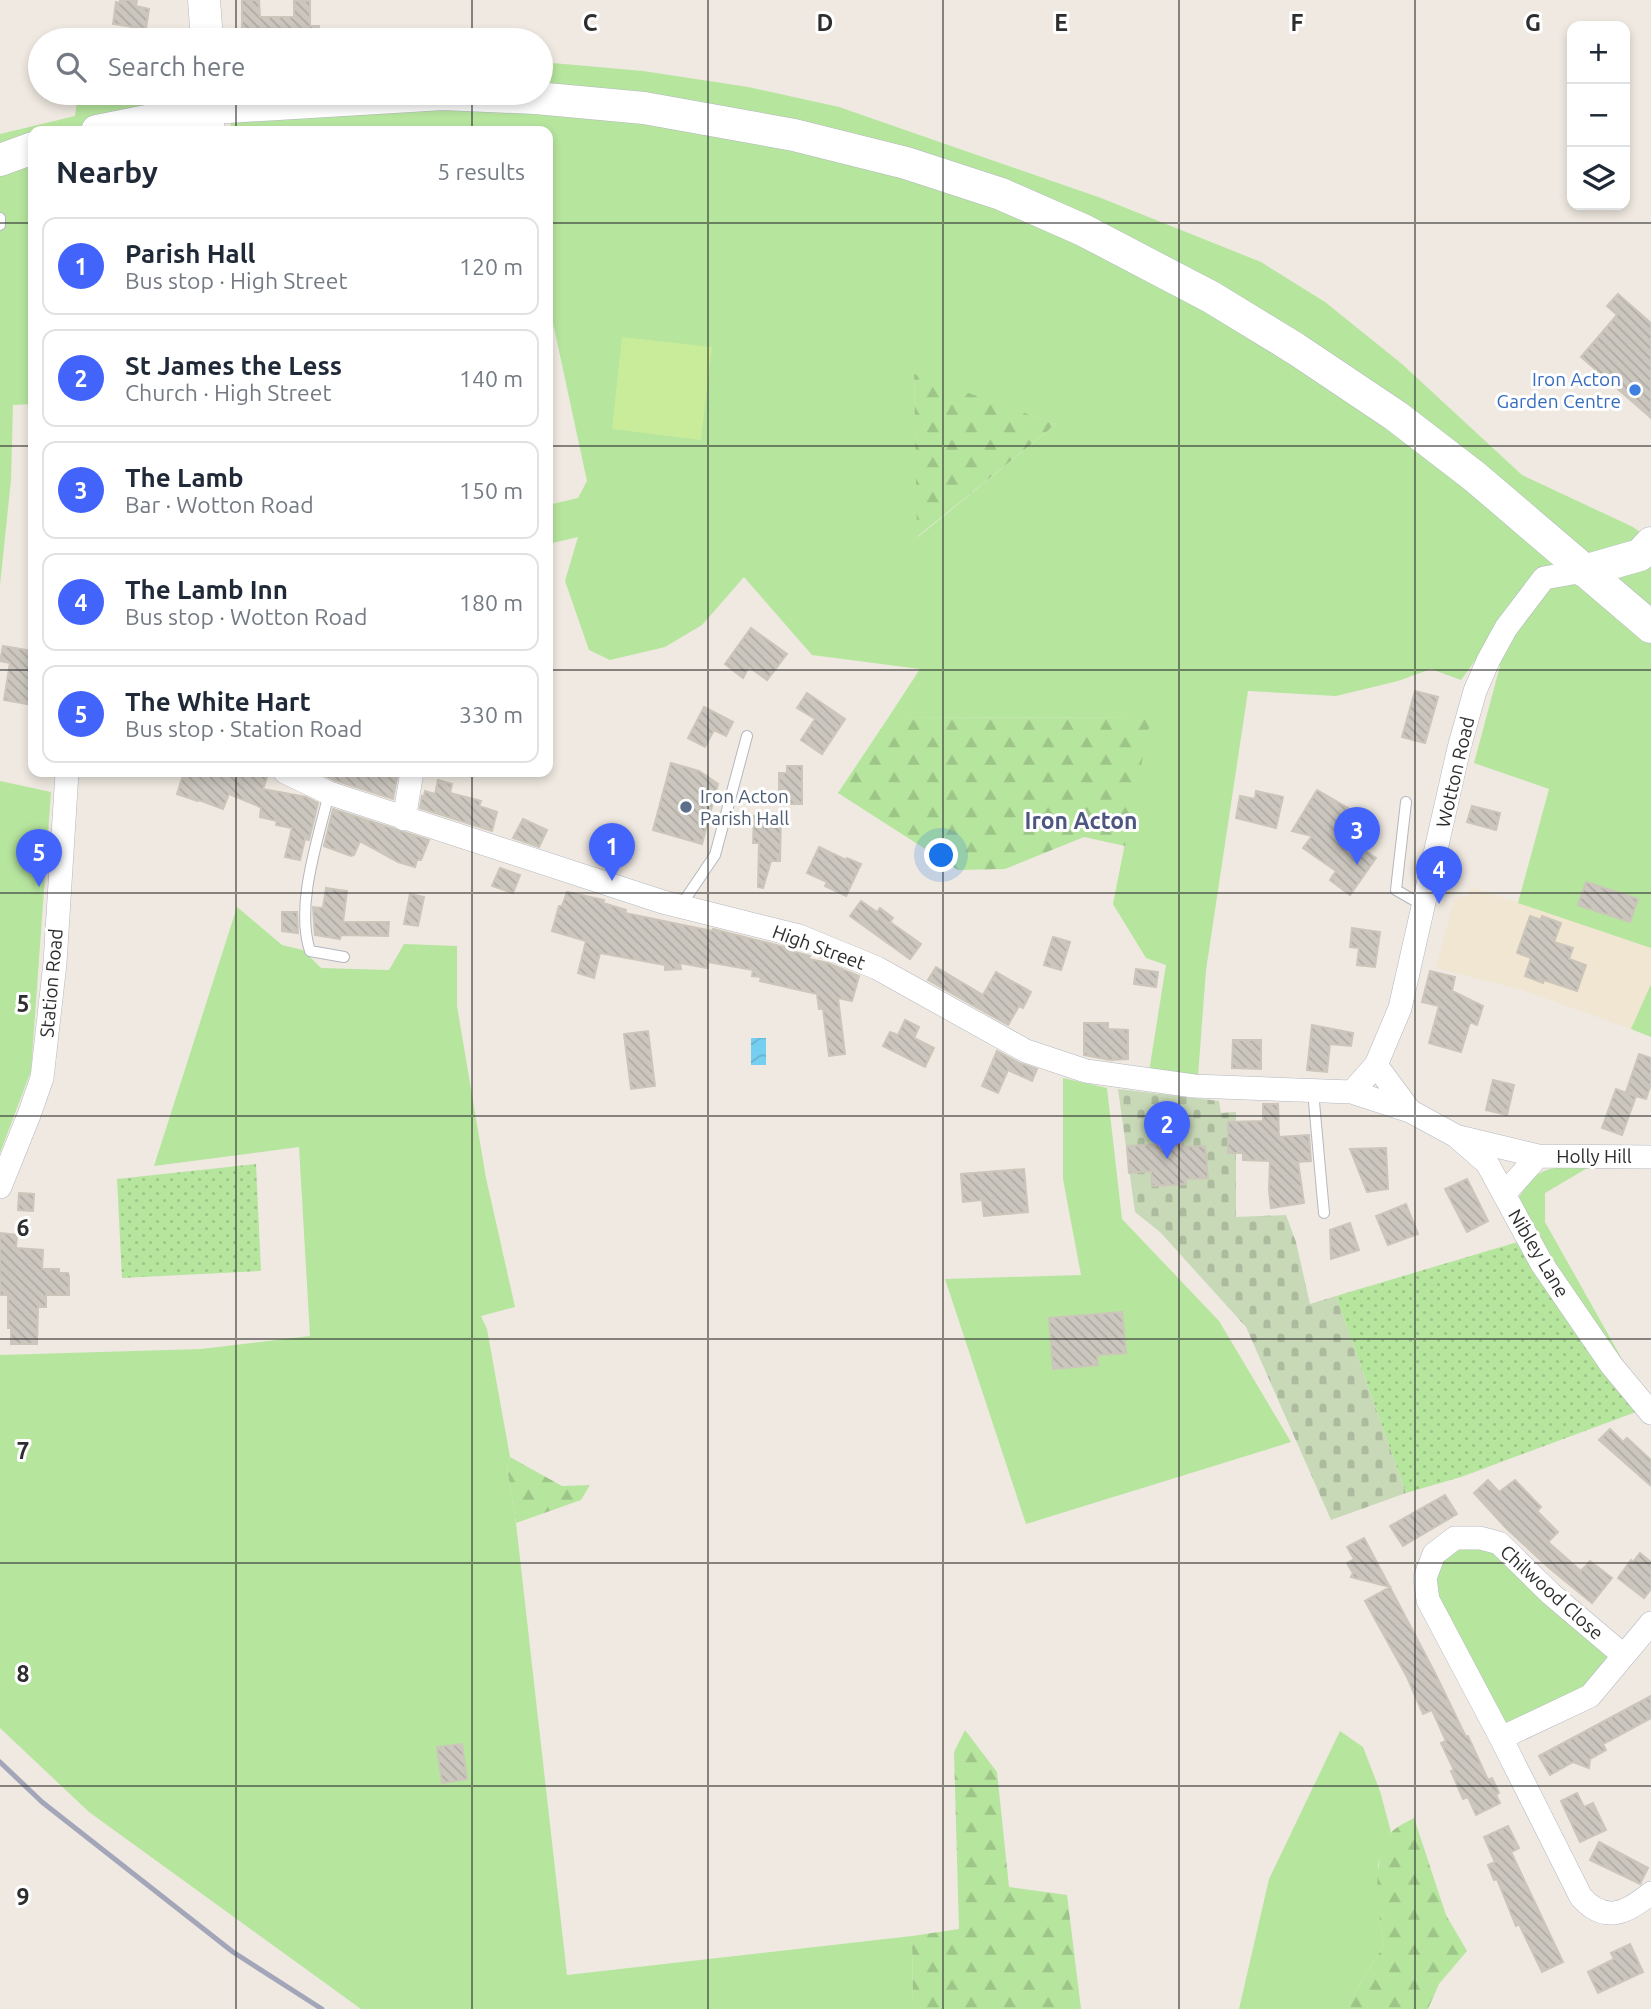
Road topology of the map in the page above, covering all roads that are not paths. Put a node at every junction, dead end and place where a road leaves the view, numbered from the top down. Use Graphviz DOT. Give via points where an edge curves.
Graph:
graph roads {
  1 [pos="204,0"];
  2 [pos="206,28"];
  3 [pos="553,100"];
  4 [pos="294,105"];
  5 [pos="212,111"];
  6 [pos="126,126"];
  7 [pos="28,150"];
  8 [pos="0,160"];
  9 [pos="0,218"];
  10 [pos="0,225"];
  11 [pos="1651,542"];
  12 [pos="1584,571"];
  13 [pos="1651,627"];
  14 [pos="747,736"];
  15 [pos="67,777"];
  16 [pos="295,777"];
  17 [pos="411,777"];
  18 [pos="329,793"];
  19 [pos="1406,803"];
  20 [pos="404,819"];
  21 [pos="680,906"];
  22 [pos="1424,906"];
  23 [pos="344,957"];
  24 [pos="1376,1065"];
  25 [pos="1313,1091"];
  26 [pos="1352,1093"];
  27 [pos="1410,1111"];
  28 [pos="1456,1136"];
  29 [pos="1538,1156"];
  30 [pos="1651,1157"];
  31 [pos="0,1187"];
  32 [pos="1504,1194"];
  33 [pos="1324,1213"];
  34 [pos="1651,1413"];
  35 [pos="1651,1623"];
  36 [pos="1623,1655"];
  37 [pos="1501,1738"];
  38 [pos="1651,1893"];
  1 -- 2 [label="main road"];
  3 -- 12 [label="main road" via="644,108 794,135 906,163 1001,194 1144,260 1296,349 1474,475"];
  4 -- 5 [label="main road"];
  5 -- 6 [label="main road"];
  7 -- 8 [label="main road"];
  9 -- 10 [label="lane"];
  11 -- 12 [label="main road" via="1640,555"];
  12 -- 13 [label="main road"];
  12 -- 22 [label="street, Wotton Road" via="1544,578 1506,628 1488,662 1460,748"];
  14 -- 21 [label="lane" via="715,855"];
  15 -- 31 [label="street, Station Road" via="55,963 42,1077"];
  16 -- 18 [label="street, High Street"];
  17 -- 20 [label="street"];
  18 -- 20 [label="street, High Street"];
  18 -- 23 [label="lane" via="310,871 304,933 310,951"];
  19 -- 22 [label="lane" via="1396,890"];
  20 -- 21 [label="street, High Street"];
  21 -- 25 [label="street, High Street" via="825,946 877,968 1026,1051 1086,1071 1194,1086"];
  22 -- 24 [label="street, Wotton Road" via="1400,1008"];
  24 -- 26 [label="street, Wotton Road"];
  24 -- 27 [label="street, Nibley Lane"];
  25 -- 26 [label="street, High Street"];
  25 -- 33 [label="lane"];
  26 -- 27 [label="street, Nibley Lane"];
  27 -- 28 [label="street, Nibley Lane"];
  28 -- 29 [label="street, Holly Hill"];
  28 -- 32 [label="street, Nibley Lane" via="1487,1163"];
  29 -- 30 [label="street, Holly Hill"];
  29 -- 32 [label="street, Holly Hill"];
  32 -- 34 [label="street, Nibley Lane" via="1542,1264 1612,1366"];
  35 -- 36 [label="street"];
  36 -- 37 [label="street" via="1590,1696"];
  36 -- 37 [label="street, Chilwood Close" via="1499,1543 1455,1538 1434,1554 1425,1577 1428,1600"];
  37 -- 38 [label="street, Chilwood Close" via="1580,1897 1596,1910 1613,1914 1630,1910"];
}
